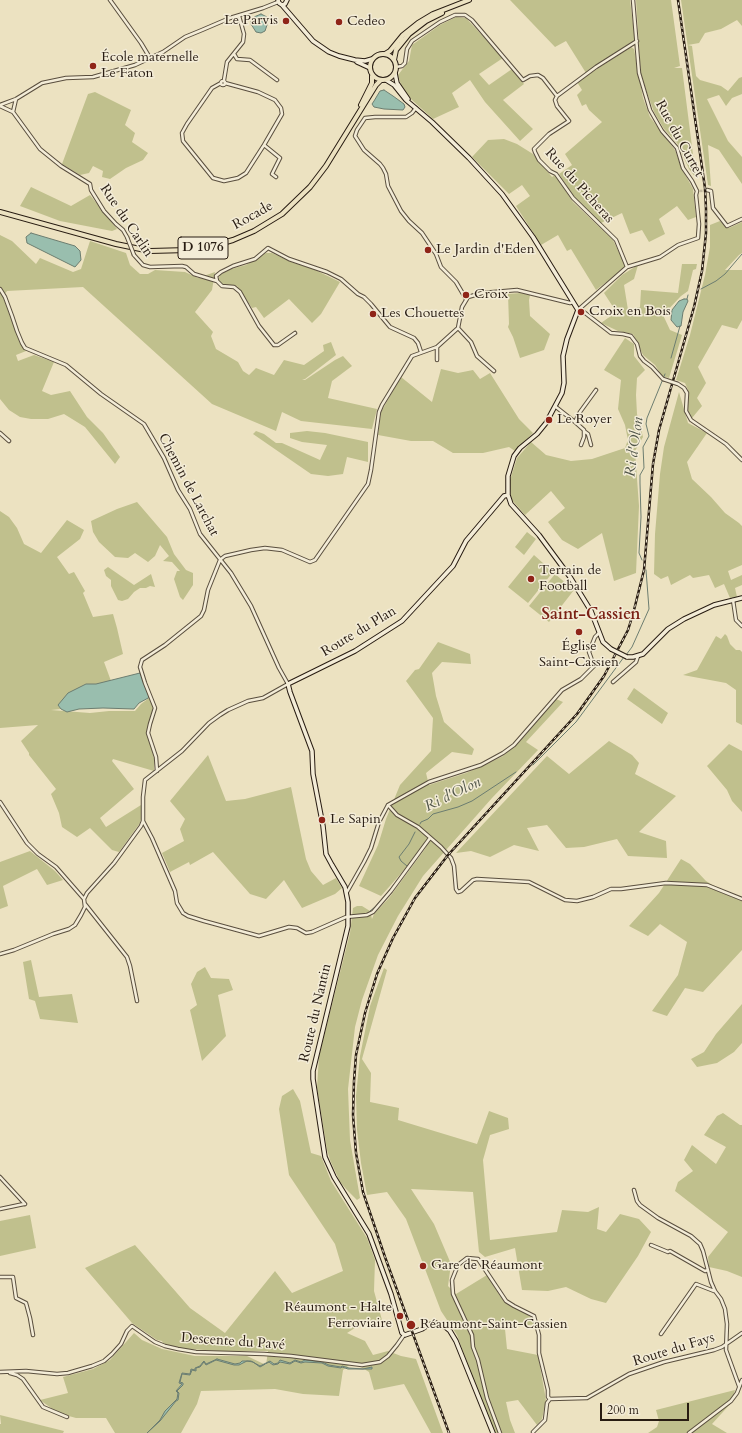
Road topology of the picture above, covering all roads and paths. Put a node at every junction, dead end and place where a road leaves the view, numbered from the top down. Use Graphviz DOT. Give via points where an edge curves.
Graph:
graph roads {
  1 [pos="110,0"];
  2 [pos="470,0"];
  3 [pos="633,0"];
  4 [pos="278,1"];
  5 [pos="287,1"];
  6 [pos="282,5"];
  7 [pos="288,12"];
  8 [pos="239,16"];
  9 [pos="637,41"];
  10 [pos="234,54"];
  11 [pos="385,54"];
  12 [pos="150,58"];
  13 [pos="372,59"];
  14 [pos="355,60"];
  15 [pos="394,60"];
  16 [pos="396,67"];
  17 [pos="370,68"];
  18 [pos="395,73"];
  19 [pos="372,75"];
  20 [pos="277,80"];
  21 [pos="381,80"];
  22 [pos="386,80"];
  23 [pos="223,82"];
  24 [pos="557,96"];
  25 [pos="16,100"];
  26 [pos="411,103"];
  27 [pos="0,106"];
  28 [pos="416,108"];
  29 [pos="13,112"];
  30 [pos="355,118"];
  31 [pos="264,146"];
  32 [pos="276,177"];
  33 [pos="707,190"];
  34 [pos="0,212"];
  35 [pos="742,219"];
  36 [pos="627,267"];
  37 [pos="217,281"];
  38 [pos="0,289"];
  39 [pos="466,299"];
  40 [pos="573,302"];
  41 [pos="579,309"];
  42 [pos="458,328"];
  43 [pos="295,333"];
  44 [pos="437,347"];
  45 [pos="421,352"];
  46 [pos="437,360"];
  47 [pos="494,370"];
  48 [pos="596,390"];
  49 [pos="556,407"];
  50 [pos="575,422"];
  51 [pos="584,430"];
  52 [pos="0,434"];
  53 [pos="9,441"];
  54 [pos="581,445"];
  55 [pos="591,445"];
  56 [pos="742,460"];
  57 [pos="508,495"];
  58 [pos="220,559"];
  59 [pos="742,598"];
  60 [pos="733,600"];
  61 [pos="742,626"];
  62 [pos="599,633"];
  63 [pos="638,656"];
  64 [pos="613,682"];
  65 [pos="288,684"];
  66 [pos="157,771"];
  67 [pos="0,802"];
  68 [pos="388,805"];
  69 [pos="2,806"];
  70 [pos="143,821"];
  71 [pos="430,838"];
  72 [pos="347,892"];
  73 [pos="84,899"];
  74 [pos="742,899"];
  75 [pos="85,904"];
  76 [pos="348,916"];
  77 [pos="0,954"];
  78 [pos="137,1001"];
  79 [pos="0,1177"];
  80 [pos="634,1190"];
  81 [pos="0,1209"];
  82 [pos="651,1244"];
  83 [pos="708,1270"];
  84 [pos="0,1277"];
  85 [pos="715,1291"];
  86 [pos="404,1334"];
  87 [pos="661,1334"];
  88 [pos="742,1334"];
  89 [pos="33,1335"];
  90 [pos="726,1344"];
  91 [pos="0,1371"];
  92 [pos="8,1372"];
  93 [pos="742,1380"];
  94 [pos="739,1386"];
  95 [pos="550,1399"];
  96 [pos="67,1418"];
  97 [pos="533,1432"];
  98 [pos="493,1433"];
  99 [pos="500,1433"];
  100 [pos="689,1433"];
  1 -- 12 [label="street"];
  2 -- 11 [label="main road" via="433,14 418,23"];
  2 -- 15 [label="main road" via="420,25 396,50"];
  3 -- 9 [label="street, Rue du Curtet"];
  4 -- 6 [label="street"];
  4 -- 8 [label="street"];
  5 -- 6 [label="street"];
  5 -- 7 [label="street"];
  6 -- 7 [label="street"];
  7 -- 14 [label="street" via="322,47 339,56"];
  8 -- 10 [label="street" via="244,34 243,42"];
  8 -- 12 [label="street" via="185,38"];
  9 -- 24 [label="street"];
  9 -- 36 [label="street, Rue du Curtet" via="639,73 650,110 677,148 683,168 698,191 696,195 699,224 698,238 678,245 660,257"];
  10 -- 20 [label="street" via="237,59 250,60"];
  10 -- 23 [label="street" via="227,62"];
  11 -- 13 [label="main road"];
  11 -- 15 [label="main road"];
  12 -- 25 [label="street" via="95,77 66,78 42,83"];
  13 -- 14 [label="street"];
  13 -- 17 [label="main road"];
  14 -- 17 [label="street"];
  15 -- 16 [label="main road"];
  16 -- 18 [label="main road"];
  16 -- 24 [label="street, Rue du Picheras" via="404,64 407,49 412,42 440,22 455,15 465,15 523,80 538,75"];
  17 -- 19 [label="main road"];
  18 -- 22 [label="main road"];
  18 -- 26 [label="street" via="397,84"];
  19 -- 21 [label="main road"];
  19 -- 30 [label="main road, Rocade / D 1076" via="372,83"];
  21 -- 22 [label="main road"];
  21 -- 30 [label="main road, Rocade / D 1076"];
  22 -- 26 [label="street"];
  23 -- 31 [label="street" via="258,92 275,100 281,108 279,121"];
  23 -- 31 [label="street" via="212,88 186,124 182,133 183,141 212,178 224,181 246,173"];
  24 -- 36 [label="street, Rue du Picheras" via="557,106 569,121 549,134 534,149 535,152 539,160 556,174 573,198 616,240"];
  25 -- 27 [label="street"];
  25 -- 29 [label="street"];
  26 -- 28 [label="street"];
  27 -- 29 [label="street, Rue du Carlin"];
  28 -- 39 [label="street" via="406,116 365,118 355,136 364,150 383,168 387,184 401,211 422,233 441,267 456,282"];
  28 -- 40 [label="street" via="476,164 502,194"];
  29 -- 37 [label="street, Rue du Carlin, bridge" via="40,149 90,184 90,190 104,211 123,230 134,256 143,266 182,266 194,274"];
  30 -- 34 [label="main road, Rocade / D 1076" via="326,166 310,187 282,214 244,236 222,244 182,251 139,249"];
  31 -- 32 [label="street" via="280,158 272,174"];
  33 -- 35 [label="street" via="712,191 713,208 727,226"];
  36 -- 41 [label="street"];
  37 -- 43 [label="street, Rue du Carlin" via="222,286 234,287 240,292 259,326 274,345 278,346"];
  37 -- 45 [label="street" via="216,276 221,272 255,259 268,248 289,259 340,278 364,297 390,327 414,338"];
  38 -- 58 [label="street, Chemin de Larchat" via="25,348 66,366 144,424 190,509 200,534"];
  39 -- 40 [label="street" via="482,293 517,290"];
  39 -- 42 [label="street"];
  40 -- 41 [label="street"];
  41 -- 49 [label="street" via="564,348 564,382"];
  41 -- 56 [label="street, bridge" via="611,333 631,336 644,361 663,379 684,388 687,393 686,411 691,420 726,444"];
  42 -- 44 [label="street"];
  42 -- 47 [label="street" via="471,342 477,356"];
  44 -- 45 [label="street"];
  44 -- 46 [label="street"];
  45 -- 58 [label="street" via="408,361 379,412 368,484 315,560 310,562 282,550 265,548"];
  48 -- 50 [label="street"];
  49 -- 50 [label="street"];
  49 -- 57 [label="street" via="549,420 514,456 508,476"];
  50 -- 51 [label="street"];
  51 -- 54 [label="street"];
  51 -- 55 [label="street"];
  52 -- 53 [label="street"];
  57 -- 62 [label="street" via="511,504 539,535 570,577 588,605"];
  57 -- 65 [label="street, Route du Plan" via="504,496 466,541 453,566 402,621 355,651"];
  58 -- 65 [label="street, Chemin de Larchat" via="252,606"];
  58 -- 66 [label="street" via="208,590 202,616 142,660 140,668 155,708 148,733 156,757"];
  59 -- 60 [label="street"];
  60 -- 61 [label="street" via="736,620"];
  60 -- 63 [label="street" via="684,619 668,629"];
  62 -- 63 [label="street, bridge" via="602,642 611,649 627,657"];
  62 -- 68 [label="street" via="589,652 594,666 581,679 562,690 514,745 481,765 429,782"];
  63 -- 64 [label="street" via="636,662"];
  65 -- 66 [label="street" via="263,698 248,701 220,715"];
  65 -- 72 [label="street, Route du Nantin" via="312,751 313,774 326,854"];
  66 -- 70 [label="street" via="148,777 144,784"];
  67 -- 69 [label="street"];
  68 -- 71 [label="street"];
  68 -- 72 [label="street" via="379,822 371,848"];
  69 -- 73 [label="street" via="27,843 56,867"];
  70 -- 73 [label="street" via="118,858"];
  70 -- 76 [label="street" via="175,891 179,908 188,916 259,936 289,928 297,928 306,933"];
  71 -- 74 [label="street" via="453,862 458,892 477,879 529,882 565,900 577,901 611,889 666,883 707,886"];
  71 -- 76 [label="street" via="373,912 367,915"];
  72 -- 76 [label="street, Route du Nantin"];
  73 -- 75 [label="street"];
  75 -- 77 [label="street" via="78,921 69,929"];
  75 -- 78 [label="street" via="127,957"];
  76 -- 86 [label="street, Route du Nantin" via="348,926 313,1071 314,1087 325,1157 334,1177 370,1234"];
  79 -- 81 [label="street" via="25,1204"];
  80 -- 83 [label="street" via="640,1205 700,1244"];
  82 -- 83 [label="street" via="670,1251 705,1271"];
  83 -- 85 [label="street"];
  84 -- 89 [label="street" via="13,1277 16,1298 26,1303"];
  85 -- 87 [label="street" via="696,1284"];
  85 -- 90 [label="street" via="725,1309"];
  86 -- 92 [label="street, Descente du Pavé" via="398,1345 380,1362 362,1365 284,1356 178,1349 155,1342 132,1326 112,1354 92,1366 57,1374"];
  86 -- 98 [label="street" via="436,1323 450,1331"];
  88 -- 90 [label="street, Route du Fays"];
  90 -- 94 [label="street"];
  90 -- 95 [label="street, Route du Fays" via="710,1352 636,1371 587,1398"];
  91 -- 92 [label="street, Descente du Pavé"];
  92 -- 96 [label="street" via="17,1374 23,1380 43,1407"];
  93 -- 94 [label="street"];
  94 -- 100 [label="street" via="732,1401"];
  95 -- 97 [label="street" via="546,1420"];
  95 -- 99 [label="street" via="539,1353 539,1335 534,1316 506,1301 478,1259 467,1258 458,1265 452,1280 453,1294 472,1335 487,1398"];
}
